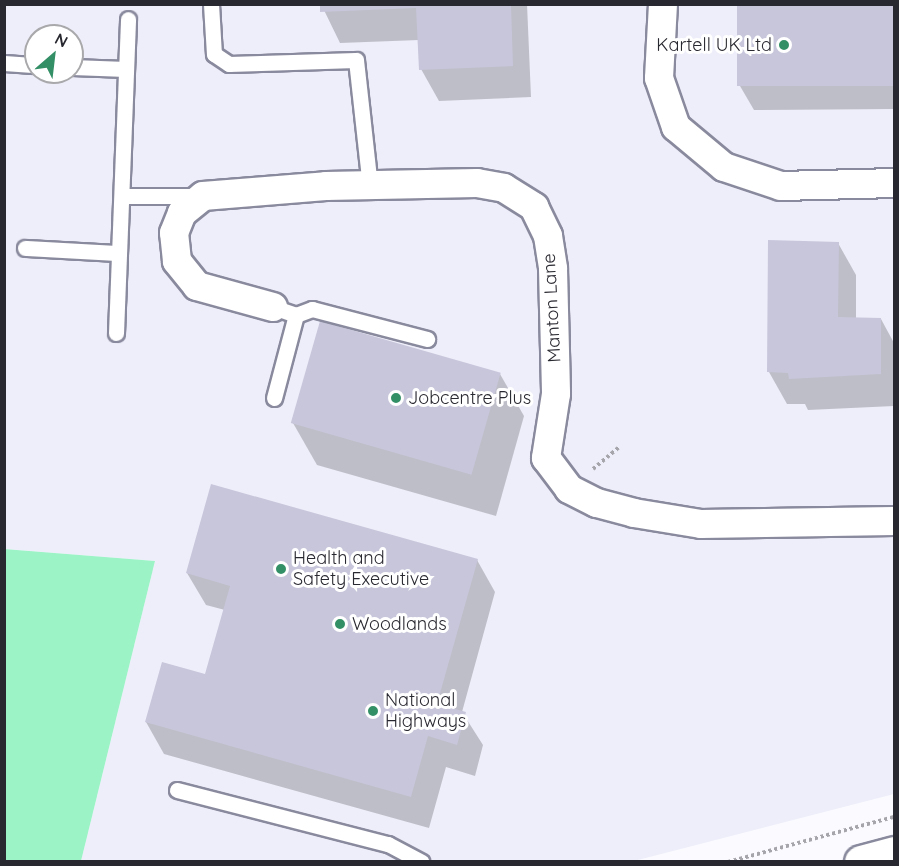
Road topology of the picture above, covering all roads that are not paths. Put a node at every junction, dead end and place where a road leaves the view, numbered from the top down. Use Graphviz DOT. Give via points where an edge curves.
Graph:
graph roads {
  1 [pos="211,4"];
  2 [pos="663,4"];
  3 [pos="128,19"];
  4 [pos="4,63"];
  5 [pos="24,64"];
  6 [pos="84,67"];
  7 [pos="126,69"];
  8 [pos="894,183"];
  9 [pos="370,187"];
  10 [pos="122,196"];
  11 [pos="203,196"];
  12 [pos="25,248"];
  13 [pos="118,253"];
  14 [pos="284,311"];
  15 [pos="116,333"];
  16 [pos="427,339"];
  17 [pos="274,399"];
  18 [pos="894,521"];
  19 [pos="177,790"];
  20 [pos="894,853"];
  21 [pos="422,861"];
  22 [pos="861,861"];
  1 -- 9 [label="lane" via="214,54 229,64 356,60"];
  2 -- 8 [label="street" via="659,78 676,127 724,166 781,186"];
  3 -- 7 [label="lane"];
  4 -- 5 [label="lane"];
  6 -- 7 [label="lane"];
  7 -- 10 [label="lane"];
  9 -- 11 [label="street, Manton Lane"];
  9 -- 18 [label="street, Manton Lane" via="477,183 504,188 534,207 548,236 553,269 556,394 546,458 569,489 597,503 634,513 701,524"];
  10 -- 11 [label="lane"];
  10 -- 13 [label="lane"];
  11 -- 14 [label="street" via="182,213 174,233 177,261 197,285"];
  12 -- 13 [label="lane"];
  13 -- 15 [label="lane"];
  14 -- 16 [label="lane" via="312,309"];
  14 -- 17 [label="lane"];
  19 -- 21 [label="lane" via="388,844"];
  20 -- 22 [label="street"];
}
